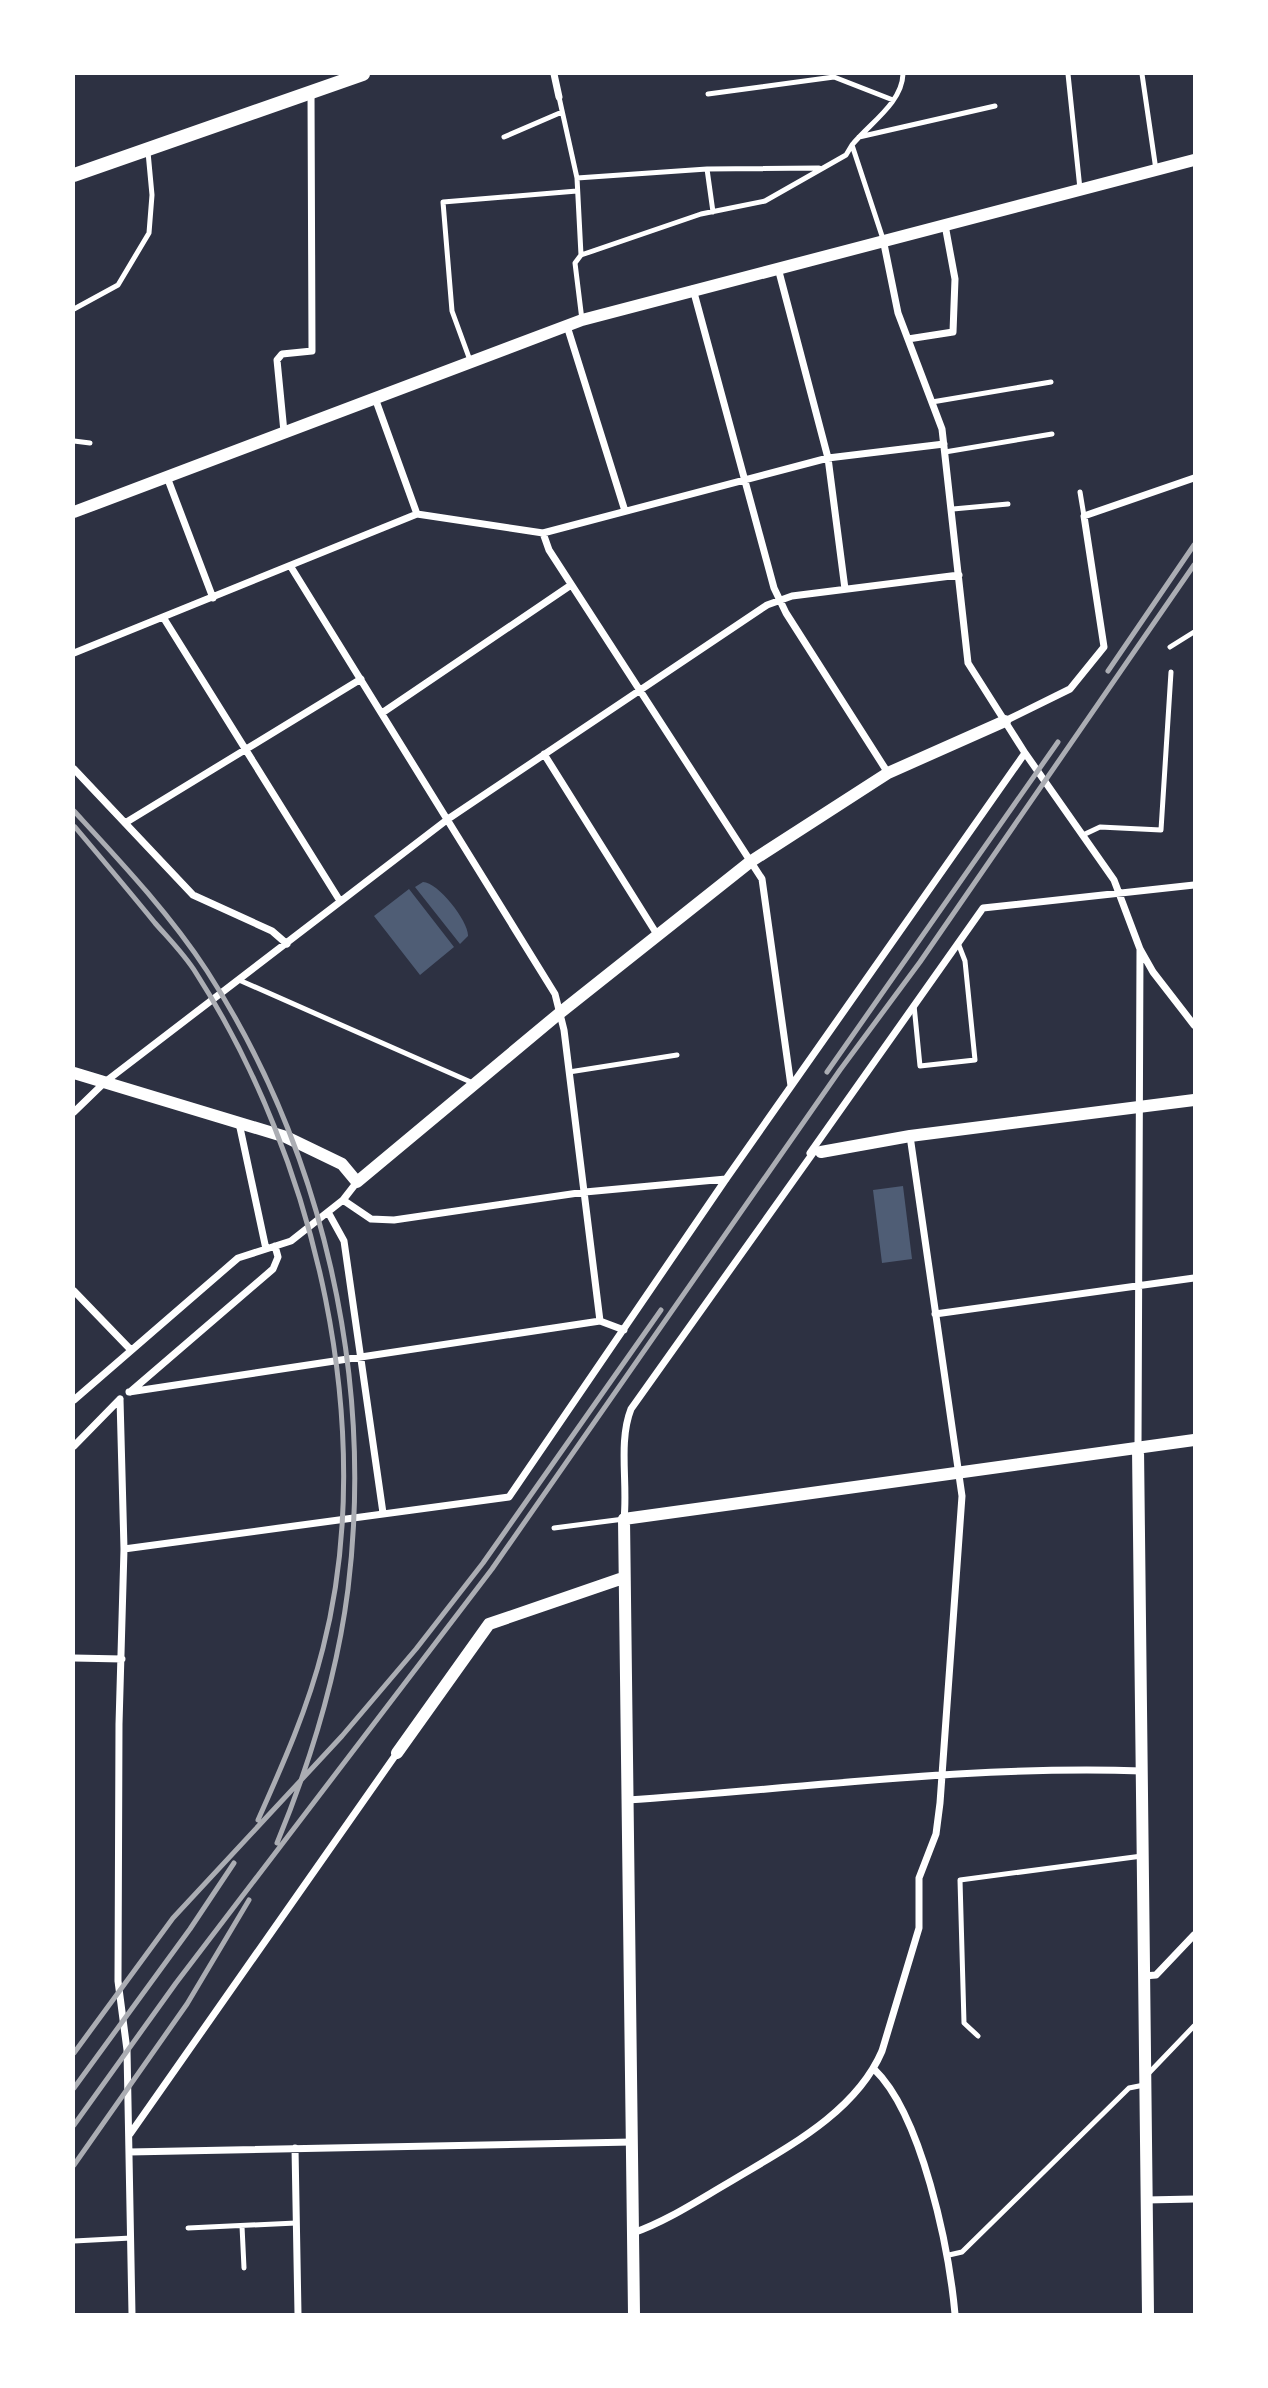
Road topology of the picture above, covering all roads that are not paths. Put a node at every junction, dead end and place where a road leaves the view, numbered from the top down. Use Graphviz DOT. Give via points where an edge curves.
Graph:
graph roads {
  1 [pos="363,74"];
  2 [pos="554,74"];
  3 [pos="903,74"];
  4 [pos="1068,74"];
  5 [pos="1142,74"];
  6 [pos="311,92"];
  7 [pos="708,94"];
  8 [pos="559,97"];
  9 [pos="893,100"];
  10 [pos="995,106"];
  11 [pos="562,112"];
  12 [pos="859,137"];
  13 [pos="505,138"];
  14 [pos="852,145"];
  15 [pos="148,150"];
  16 [pos="1195,160"];
  17 [pos="822,168"];
  18 [pos="707,169"];
  19 [pos="1156,170"];
  20 [pos="74,175"];
  21 [pos="576,178"];
  22 [pos="1080,190"];
  23 [pos="577,191"];
  24 [pos="713,212"];
  25 [pos="945,225"];
  26 [pos="883,239"];
  27 [pos="581,255"];
  28 [pos="778,268"];
  29 [pos="693,289"];
  30 [pos="74,309"];
  31 [pos="582,320"];
  32 [pos="567,326"];
  33 [pos="908,339"];
  34 [pos="471,363"];
  35 [pos="1051,382"];
  36 [pos="375,397"];
  37 [pos="932,402"];
  38 [pos="284,432"];
  39 [pos="1052,434"];
  40 [pos="74,442"];
  41 [pos="90,443"];
  42 [pos="945,448"];
  43 [pos="828,458"];
  44 [pos="167,477"];
  45 [pos="744,478"];
  46 [pos="1195,478"];
  47 [pos="1080,492"];
  48 [pos="1008,504"];
  49 [pos="953,509"];
  50 [pos="625,511"];
  51 [pos="74,512"];
  52 [pos="417,514"];
  53 [pos="1084,516"];
  54 [pos="543,533"];
  55 [pos="290,567"];
  56 [pos="959,575"];
  57 [pos="571,585"];
  58 [pos="845,589"];
  59 [pos="213,598"];
  60 [pos="779,600"];
  61 [pos="163,617"];
  62 [pos="1195,632"];
  63 [pos="1170,647"];
  64 [pos="74,653"];
  65 [pos="1171,672"];
  66 [pos="361,679"];
  67 [pos="640,691"];
  68 [pos="382,713"];
  69 [pos="1005,721"];
  70 [pos="246,751"];
  71 [pos="1025,753"];
  72 [pos="544,754"];
  73 [pos="74,769"];
  74 [pos="888,773"];
  75 [pos="448,820"];
  76 [pos="125,823"];
  77 [pos="1083,835"];
  78 [pos="750,862"];
  79 [pos="1195,885"];
  80 [pos="1119,892"];
  81 [pos="340,901"];
  82 [pos="657,936"];
  83 [pos="958,942"];
  84 [pos="287,944"];
  85 [pos="1140,949"];
  86 [pos="239,980"];
  87 [pos="914,1005"];
  88 [pos="561,1012"];
  89 [pos="1195,1025"];
  90 [pos="677,1055"];
  91 [pos="569,1072"];
  92 [pos="74,1073"];
  93 [pos="105,1082"];
  94 [pos="474,1083"];
  95 [pos="791,1086"];
  96 [pos="1195,1100"];
  97 [pos="1140,1107"];
  98 [pos="74,1112"];
  99 [pos="239,1122"];
  100 [pos="910,1136"];
  101 [pos="815,1153"];
  102 [pos="726,1179"];
  103 [pos="357,1182"];
  104 [pos="585,1192"];
  105 [pos="343,1200"];
  106 [pos="328,1212"];
  107 [pos="271,1247"];
  108 [pos="1195,1278"];
  109 [pos="1139,1286"];
  110 [pos="74,1291"];
  111 [pos="935,1314"];
  112 [pos="600,1321"];
  113 [pos="624,1330"];
  114 [pos="130,1349"];
  115 [pos="362,1358"];
  116 [pos="129,1392"];
  117 [pos="120,1399"];
  118 [pos="74,1400"];
  119 [pos="1195,1440"];
  120 [pos="74,1446"];
  121 [pos="1138,1448"];
  122 [pos="958,1472"];
  123 [pos="383,1513"];
  124 [pos="624,1519"];
  125 [pos="554,1528"];
  126 [pos="124,1549"];
  127 [pos="624,1578"];
  128 [pos="74,1658"];
  129 [pos="122,1659"];
  130 [pos="397,1753"];
  131 [pos="1142,1771"];
  132 [pos="941,1775"];
  133 [pos="626,1800"];
  134 [pos="1142,1856"];
  135 [pos="1195,1936"];
  136 [pos="1144,1976"];
  137 [pos="1195,2026"];
  138 [pos="978,2036"];
  139 [pos="874,2069"];
  140 [pos="1145,2081"];
  141 [pos="129,2135"];
  142 [pos="632,2142"];
  143 [pos="295,2148"];
  144 [pos="129,2152"];
  145 [pos="1195,2199"];
  146 [pos="1146,2200"];
  147 [pos="296,2223"];
  148 [pos="242,2226"];
  149 [pos="188,2228"];
  150 [pos="633,2233"];
  151 [pos="131,2238"];
  152 [pos="74,2241"];
  153 [pos="949,2255"];
  154 [pos="244,2268"];
  155 [pos="132,2315"];
  156 [pos="298,2315"];
  157 [pos="634,2315"];
  158 [pos="955,2315"];
  159 [pos="1148,2315"];
  1 -- 6 [label="main road"];
  2 -- 8 [label="street"];
  3 -- 9 [label="lane"];
  4 -- 22 [label="lane"];
  5 -- 19 [label="lane"];
  6 -- 15 [label="main road"];
  6 -- 38 [label="street" via="312,351 282,354 278,360"];
  7 -- 9 [label="lane" via="834,77"];
  8 -- 11 [label="lane"];
  9 -- 12 [label="lane"];
  10 -- 12 [label="lane"];
  11 -- 13 [label="lane"];
  11 -- 21 [label="lane"];
  12 -- 14 [label="lane"];
  14 -- 17 [label="lane" via="846,155"];
  14 -- 26 [label="lane"];
  15 -- 20 [label="main road"];
  15 -- 30 [label="lane" via="149,233 118,285"];
  16 -- 19 [label="street"];
  17 -- 18 [label="lane"];
  17 -- 24 [label="lane" via="765,201"];
  18 -- 21 [label="lane"];
  18 -- 24 [label="lane"];
  19 -- 22 [label="street"];
  21 -- 23 [label="lane"];
  22 -- 25 [label="street"];
  23 -- 27 [label="lane"];
  23 -- 34 [label="lane" via="443,202 452,311"];
  24 -- 27 [label="lane"];
  25 -- 26 [label="street"];
  25 -- 33 [label="street" via="955,278 953,332"];
  26 -- 28 [label="street"];
  26 -- 33 [label="street"];
  27 -- 31 [label="lane" via="575,263"];
  28 -- 29 [label="street"];
  28 -- 43 [label="street"];
  29 -- 31 [label="street"];
  29 -- 45 [label="street"];
  31 -- 32 [label="street"];
  32 -- 34 [label="street"];
  32 -- 50 [label="street"];
  33 -- 37 [label="street"];
  34 -- 36 [label="street"];
  35 -- 37 [label="lane"];
  36 -- 38 [label="street"];
  36 -- 52 [label="street"];
  37 -- 42 [label="street"];
  38 -- 44 [label="street"];
  39 -- 42 [label="lane"];
  40 -- 41 [label="lane"];
  42 -- 43 [label="street"];
  42 -- 49 [label="street"];
  43 -- 45 [label="street"];
  43 -- 58 [label="street"];
  44 -- 51 [label="street"];
  44 -- 59 [label="street"];
  45 -- 50 [label="street"];
  45 -- 60 [label="street"];
  46 -- 53 [label="street"];
  47 -- 53 [label="lane"];
  48 -- 49 [label="lane"];
  49 -- 56 [label="street"];
  50 -- 54 [label="street"];
  52 -- 54 [label="street"];
  52 -- 55 [label="street"];
  53 -- 69 [label="street" via="1104,647 1070,688"];
  54 -- 57 [label="street"];
  55 -- 59 [label="street"];
  55 -- 66 [label="street"];
  56 -- 58 [label="street"];
  56 -- 69 [label="street" via="968,663"];
  57 -- 67 [label="street"];
  57 -- 68 [label="street"];
  58 -- 60 [label="street"];
  59 -- 61 [label="street"];
  60 -- 67 [label="street"];
  60 -- 74 [label="street"];
  61 -- 64 [label="street"];
  61 -- 70 [label="street"];
  62 -- 63 [label="lane"];
  65 -- 77 [label="lane" via="1161,830 1100,827"];
  66 -- 68 [label="street"];
  66 -- 70 [label="street"];
  67 -- 72 [label="street"];
  67 -- 78 [label="street"];
  68 -- 75 [label="street"];
  69 -- 71 [label="street"];
  69 -- 74 [label="street"];
  70 -- 76 [label="street"];
  70 -- 81 [label="street"];
  71 -- 77 [label="street"];
  71 -- 95 [label="street"];
  72 -- 75 [label="street"];
  72 -- 82 [label="street"];
  73 -- 76 [label="street"];
  74 -- 78 [label="street"];
  75 -- 81 [label="street"];
  75 -- 88 [label="street" via="534,957"];
  76 -- 84 [label="street" via="192,895 272,931"];
  77 -- 80 [label="street"];
  78 -- 82 [label="street"];
  78 -- 95 [label="street" via="762,879"];
  79 -- 80 [label="street"];
  80 -- 83 [label="street" via="989,906 978,912"];
  80 -- 85 [label="street"];
  81 -- 84 [label="street"];
  82 -- 88 [label="street"];
  83 -- 87 [label="street"];
  83 -- 87 [label="lane" via="965,961 975,1060 920,1066"];
  84 -- 86 [label="street"];
  85 -- 89 [label="street"];
  85 -- 97 [label="street"];
  86 -- 93 [label="street"];
  86 -- 94 [label="lane"];
  87 -- 101 [label="street"];
  88 -- 91 [label="street"];
  88 -- 94 [label="street"];
  90 -- 91 [label="lane"];
  91 -- 104 [label="street"];
  92 -- 93 [label="street"];
  93 -- 98 [label="street"];
  93 -- 99 [label="street"];
  94 -- 103 [label="street"];
  95 -- 102 [label="street"];
  96 -- 97 [label="street"];
  97 -- 100 [label="street"];
  97 -- 109 [label="street"];
  99 -- 103 [label="street" via="286,1137 342,1164"];
  99 -- 107 [label="street"];
  100 -- 101 [label="street"];
  100 -- 111 [label="street"];
  101 -- 124 [label="street" via="631,1409 625,1428"];
  102 -- 104 [label="street"];
  102 -- 113 [label="street"];
  103 -- 105 [label="street"];
  104 -- 105 [label="street" via="394,1220 371,1219"];
  104 -- 112 [label="street"];
  105 -- 106 [label="street"];
  106 -- 107 [label="street" via="291,1241"];
  106 -- 115 [label="street" via="344,1241"];
  107 -- 114 [label="street" via="238,1258"];
  107 -- 116 [label="street" via="278,1257 273,1269"];
  108 -- 109 [label="street"];
  109 -- 111 [label="street"];
  109 -- 121 [label="street"];
  110 -- 114 [label="street"];
  111 -- 122 [label="street"];
  112 -- 113 [label="street"];
  112 -- 115 [label="street"];
  113 -- 123 [label="street" via="509,1497"];
  114 -- 118 [label="street"];
  115 -- 116 [label="street"];
  115 -- 123 [label="street"];
  116 -- 117 [label="street"];
  117 -- 120 [label="street"];
  117 -- 126 [label="street"];
  119 -- 121 [label="street"];
  121 -- 122 [label="street"];
  121 -- 131 [label="street"];
  122 -- 124 [label="street"];
  122 -- 132 [label="street" via="962,1496"];
  123 -- 126 [label="street"];
  124 -- 125 [label="lane"];
  124 -- 127 [label="street"];
  126 -- 129 [label="street"];
  127 -- 130 [label="street" via="489,1624"];
  127 -- 133 [label="street"];
  128 -- 129 [label="street"];
  129 -- 141 [label="street" via="118,1981 127,2050"];
  130 -- 141 [label="street"];
  131 -- 132 [label="street" via="1054,1768"];
  131 -- 134 [label="street"];
  132 -- 133 [label="street"];
  132 -- 139 [label="street" via="936,1834 919,1878 919,1928"];
  133 -- 142 [label="street"];
  134 -- 136 [label="street"];
  134 -- 138 [label="lane" via="960,1880 964,2023"];
  135 -- 136 [label="street" via="1156,1975"];
  136 -- 140 [label="street"];
  137 -- 140 [label="lane"];
  139 -- 150 [label="street" via="820,2124 660,2223"];
  139 -- 153 [label="street" via="885,2079 905,2116"];
  140 -- 146 [label="street"];
  140 -- 153 [label="lane" via="1129,2088 962,2252"];
  141 -- 144 [label="street"];
  142 -- 143 [label="street"];
  142 -- 150 [label="street"];
  143 -- 144 [label="street"];
  143 -- 147 [label="street"];
  144 -- 151 [label="street"];
  145 -- 146 [label="street"];
  146 -- 159 [label="street"];
  147 -- 148 [label="lane"];
  147 -- 156 [label="street"];
  148 -- 149 [label="lane"];
  148 -- 154 [label="lane"];
  150 -- 157 [label="street"];
  151 -- 152 [label="lane"];
  151 -- 155 [label="street"];
  153 -- 158 [label="street"];
}
